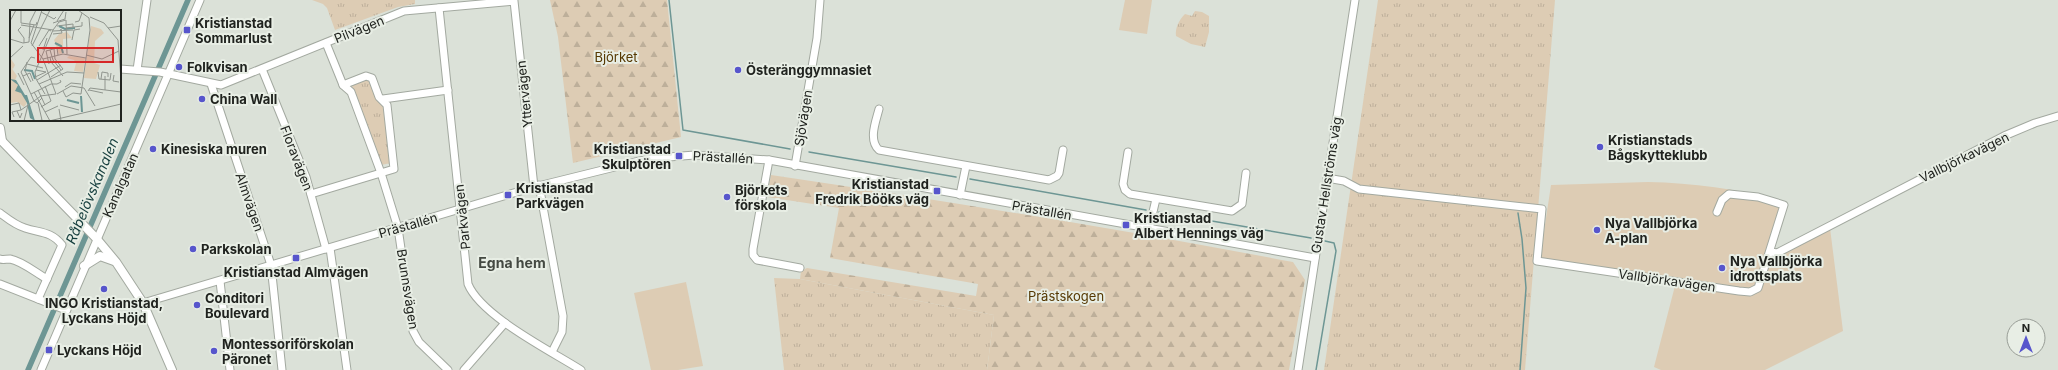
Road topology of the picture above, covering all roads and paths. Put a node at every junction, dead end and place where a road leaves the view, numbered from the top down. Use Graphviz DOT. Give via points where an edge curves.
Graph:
graph roads {
  1 [pos="147,0"];
  2 [pos="200,0"];
  3 [pos="820,0"];
  4 [pos="1355,0"];
  5 [pos="514,1"];
  6 [pos="439,8"];
  7 [pos="326,43"];
  8 [pos="121,69"];
  9 [pos="262,69"];
  10 [pos="137,70"];
  11 [pos="169,73"];
  12 [pos="211,84"];
  13 [pos="343,85"];
  14 [pos="448,90"];
  15 [pos="383,99"];
  16 [pos="879,108"];
  17 [pos="2058,116"];
  18 [pos="0,128"];
  19 [pos="1,140"];
  20 [pos="1063,150"];
  21 [pos="1128,152"];
  22 [pos="769,160"];
  23 [pos="795,166"];
  24 [pos="966,166"];
  25 [pos="381,173"];
  26 [pos="1246,173"];
  27 [pos="1328,178"];
  28 [pos="536,186"];
  29 [pos="311,194"];
  30 [pos="960,195"];
  31 [pos="1156,199"];
  32 [pos="461,209"];
  33 [pos="1717,212"];
  34 [pos="0,213"];
  35 [pos="398,228"];
  36 [pos="1149,229"];
  37 [pos="96,238"];
  38 [pos="328,248"];
  39 [pos="1771,252"];
  40 [pos="1315,258"];
  41 [pos="0,259"];
  42 [pos="116,262"];
  43 [pos="271,265"];
  44 [pos="84,266"];
  45 [pos="800,268"];
  46 [pos="47,279"];
  47 [pos="220,281"];
  48 [pos="0,284"];
  49 [pos="38,299"];
  50 [pos="143,304"];
  51 [pos="66,310"];
  52 [pos="505,323"];
  53 [pos="552,352"];
  54 [pos="40,370"];
  55 [pos="172,370"];
  56 [pos="230,370"];
  57 [pos="282,370"];
  58 [pos="347,370"];
  59 [pos="448,370"];
  60 [pos="464,370"];
  61 [pos="581,370"];
  62 [pos="1298,370"];
  1 -- 10 [label="street"];
  2 -- 11 [label="street, Kanalgatan"];
  3 -- 23 [label="street, Sjövägen" via="817,38"];
  4 -- 27 [label="street, Gustav Hellströms väg"];
  5 -- 6 [label="street, Pilvägen"];
  5 -- 28 [label="street, Yttervägen"];
  6 -- 7 [label="street, Pilvägen" via="404,11"];
  6 -- 14 [label="street, Parkvägen"];
  7 -- 9 [label="street, Pilvägen"];
  7 -- 13 [label="street, Brunnsvägen"];
  8 -- 10 [label="street"];
  9 -- 12 [label="street, Pilvägen" via="221,85"];
  9 -- 29 [label="street, Floravägen"];
  10 -- 11 [label="street"];
  11 -- 12 [label="street"];
  11 -- 37 [label="street, Kanalgatan"];
  12 -- 43 [label="street, Almvägen"];
  13 -- 15 [label="street" via="370,76 379,97"];
  13 -- 25 [label="street, Brunnsvägen" via="351,92"];
  14 -- 15 [label="street"];
  14 -- 32 [label="street, Parkvägen"];
  15 -- 25 [label="street" via="387,105 394,169"];
  16 -- 24 [label="street" via="873,138 878,150"];
  17 -- 39 [label="street, Vallbjörkavägen" via="2004,136 1777,253"];
  18 -- 19 [label="main road"];
  19 -- 37 [label="main road"];
  20 -- 24 [label="street" via="1059,173 1049,180"];
  21 -- 31 [label="street" via="1123,184 1125,190 1130,194"];
  22 -- 23 [label="street, Prästallén"];
  22 -- 28 [label="street, Prästallén" via="695,155 655,158"];
  22 -- 45 [label="street" via="753,255 757,260"];
  23 -- 30 [label="street, Prästallén"];
  24 -- 30 [label="street"];
  25 -- 29 [label="street"];
  25 -- 35 [label="street, Brunnsvägen"];
  26 -- 31 [label="street" via="1242,204 1232,211"];
  27 -- 39 [label="street, Vallbjörkavägen" via="1344,181 1359,189 1542,209 1537,261 1750,292 1758,288"];
  27 -- 40 [label="street, Gustav Hellströms väg"];
  28 -- 32 [label="street, Prästallén"];
  28 -- 53 [label="street, Yttervägen" via="564,316 562,332"];
  29 -- 38 [label="street, Floravägen"];
  30 -- 36 [label="street, Prästallén"];
  31 -- 36 [label="street"];
  32 -- 35 [label="street, Prästallén"];
  32 -- 52 [label="street, Parkvägen" via="468,284 479,301"];
  33 -- 39 [label="street" via="1722,200 1729,194 1758,197 1784,205"];
  34 -- 46 [label="street" via="11,222 25,228 55,236 62,245"];
  35 -- 38 [label="street, Prästallén"];
  35 -- 59 [label="street, Brunnsvägen" via="413,331 419,342"];
  36 -- 40 [label="street, Prästallén"];
  37 -- 42 [label="main road"];
  37 -- 44 [label="street, Kanalgatan"];
  38 -- 43 [label="street, Prästallén"];
  38 -- 58 [label="street, Floravägen"];
  40 -- 62 [label="street, Gustav Hellströms väg"];
  41 -- 46 [label="street" via="10,259 26,265"];
  42 -- 44 [label="main road" via="100,256"];
  42 -- 50 [label="main road"];
  43 -- 47 [label="street, Prästallén"];
  43 -- 57 [label="street, Almvägen"];
  44 -- 51 [label="street, Kanalgatan"];
  46 -- 49 [label="street"];
  47 -- 50 [label="street, Prästallén"];
  47 -- 56 [label="street"];
  48 -- 49 [label="street"];
  49 -- 51 [label="street"];
  50 -- 55 [label="main road"];
  51 -- 54 [label="street, Kanalgatan"];
  52 -- 53 [label="street, Parkvägen"];
  52 -- 60 [label="street"];
  53 -- 61 [label="street, Parkvägen"];
}
